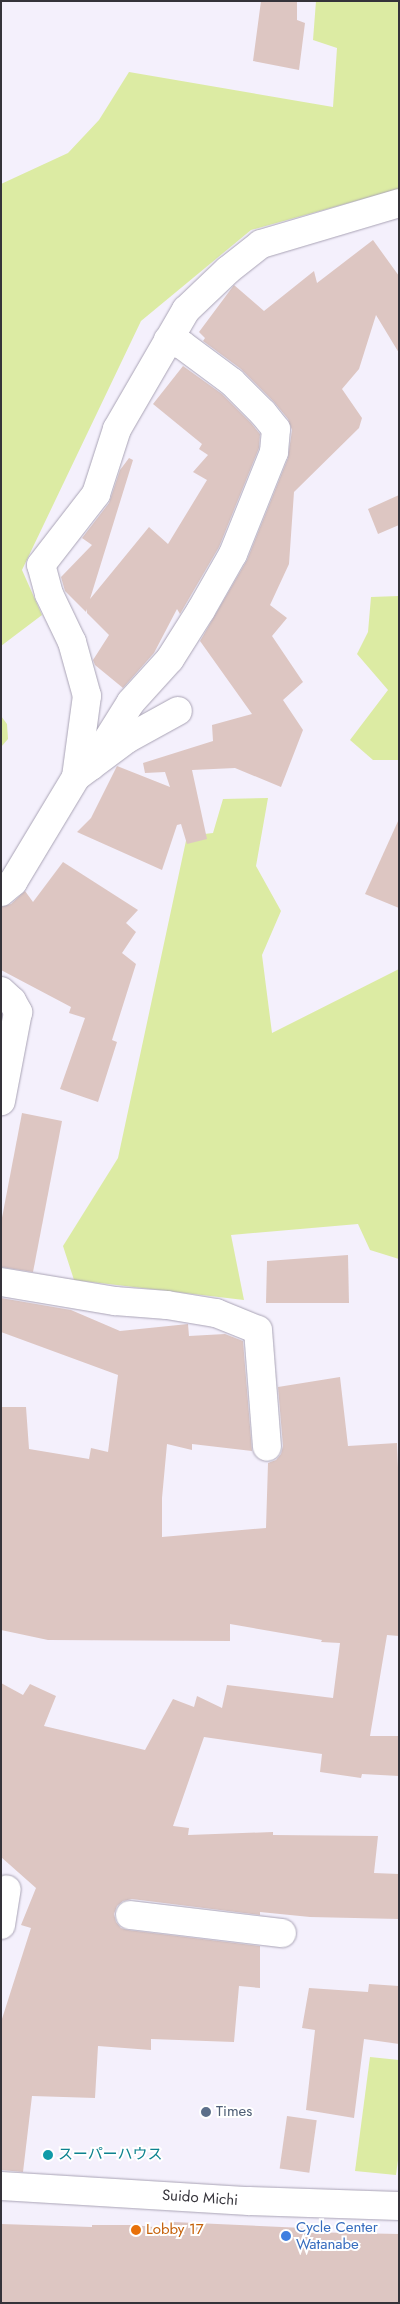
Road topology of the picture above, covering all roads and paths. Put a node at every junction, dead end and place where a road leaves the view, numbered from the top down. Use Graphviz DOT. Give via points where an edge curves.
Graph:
graph roads {
  1 [pos="399,203"];
  2 [pos="168,340"];
  3 [pos="178,711"];
  4 [pos="84,772"];
  5 [pos="1,892"];
  6 [pos="1,991"];
  7 [pos="1,1100"];
  8 [pos="1,1282"];
  9 [pos="267,1447"];
  10 [pos="7,1889"];
  11 [pos="130,1914"];
  12 [pos="1,1925"];
  13 [pos="282,1933"];
  14 [pos="1,2186"];
  15 [pos="399,2206"];
  1 -- 2 [label="street" via="261,244 186,310"];
  2 -- 4 [label="street" via="117,429 96,494 41,565 49,594 72,642 87,696"];
  2 -- 4 [label="street" via="182,345 232,382 263,413 276,429 274,452 233,554 205,602 170,659 131,702"];
  3 -- 4 [label="street" via="127,739"];
  4 -- 5 [label="street" via="13,882"];
  6 -- 7 [label="street" via="18,1012"];
  8 -- 9 [label="street" via="115,1301 216,1313 258,1330"];
  10 -- 12 [label="street"];
  11 -- 13 [label="street"];
  14 -- 15 [label="street, Suido Michi" via="249,2201"];
}
